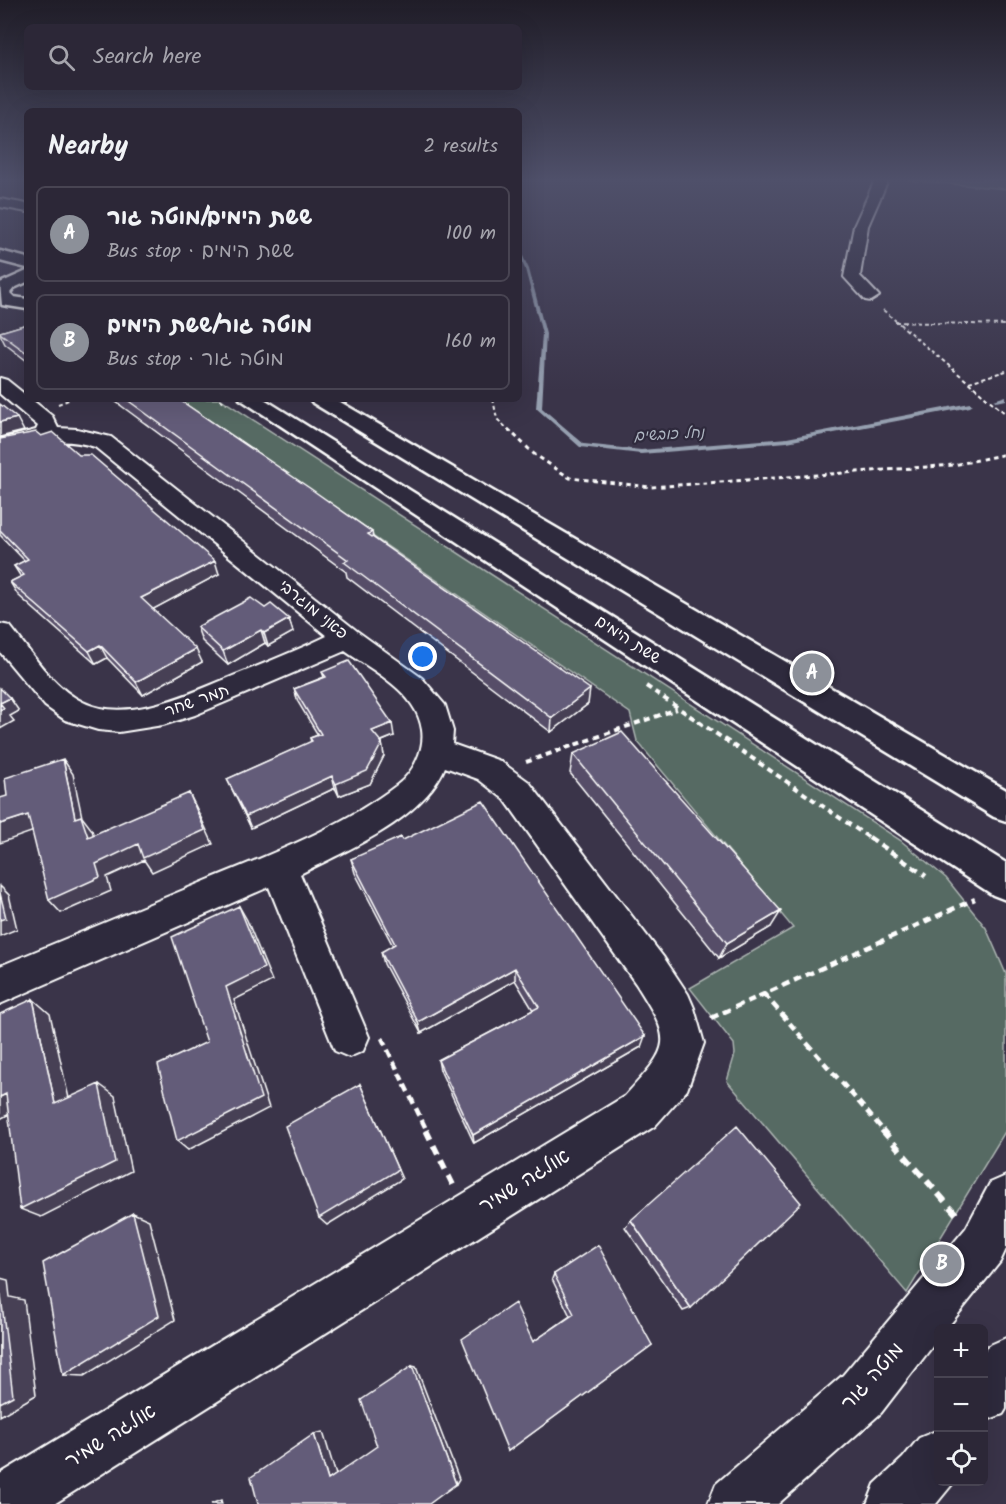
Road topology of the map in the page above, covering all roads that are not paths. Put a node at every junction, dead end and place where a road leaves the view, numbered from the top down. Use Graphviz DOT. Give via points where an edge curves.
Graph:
graph roads {
  1 [pos="857,250"];
  2 [pos="0,256"];
  3 [pos="24,262"];
  4 [pos="24,278"];
  5 [pos="3,290"];
  6 [pos="871,296"];
  7 [pos="24,302"];
  8 [pos="0,384"];
  9 [pos="255,402"];
  10 [pos="325,402"];
  11 [pos="46,434"];
  12 [pos="0,446"];
  13 [pos="0,633"];
  14 [pos="347,638"];
  15 [pos="436,753"];
  16 [pos="932,764"];
  17 [pos="1006,788"];
  18 [pos="1006,807"];
  19 [pos="279,867"];
  20 [pos="1002,894"];
  21 [pos="0,985"];
  22 [pos="349,1036"];
  23 [pos="1006,1199"];
  24 [pos="1006,1364"];
  25 [pos="988,1389"];
  26 [pos="934,1464"];
  27 [pos="3,1504"];
  28 [pos="736,1504"];
  29 [pos="895,1504"];
  1 -- 6 [label="street" via="852,277"];
  2 -- 3 [label="main road"];
  4 -- 5 [label="main road"];
  5 -- 7 [label="main road"];
  8 -- 11 [label="street" via="45,420"];
  9 -- 20 [label="main road, ששת הימים" via="956,849"];
  10 -- 16 [label="main road"];
  11 -- 12 [label="street, פאני מוגרבי"];
  11 -- 14 [label="street, פאני מוגרבי" via="87,436 103,442"];
  13 -- 14 [label="street, תמר שחר" via="52,694 74,711 103,720 170,713"];
  14 -- 15 [label="street, פאני מוגרבי" via="412,685 430,705 438,731"];
  15 -- 19 [label="street, פאני מוגרבי" via="425,777 410,794 349,833"];
  15 -- 27 [label="street, אולגה שמיר" via="476,761 517,791 650,971 674,1008 684,1043 672,1076 640,1111"];
  16 -- 17 [label="main road"];
  16 -- 18 [label="main road"];
  19 -- 21 [label="street, פאני מוגרבי"];
  19 -- 22 [label="street"];
  23 -- 28 [label="street, מוטה גור" via="984,1245 862,1394"];
  24 -- 25 [label="street"];
  26 -- 29 [label="street"];
}
